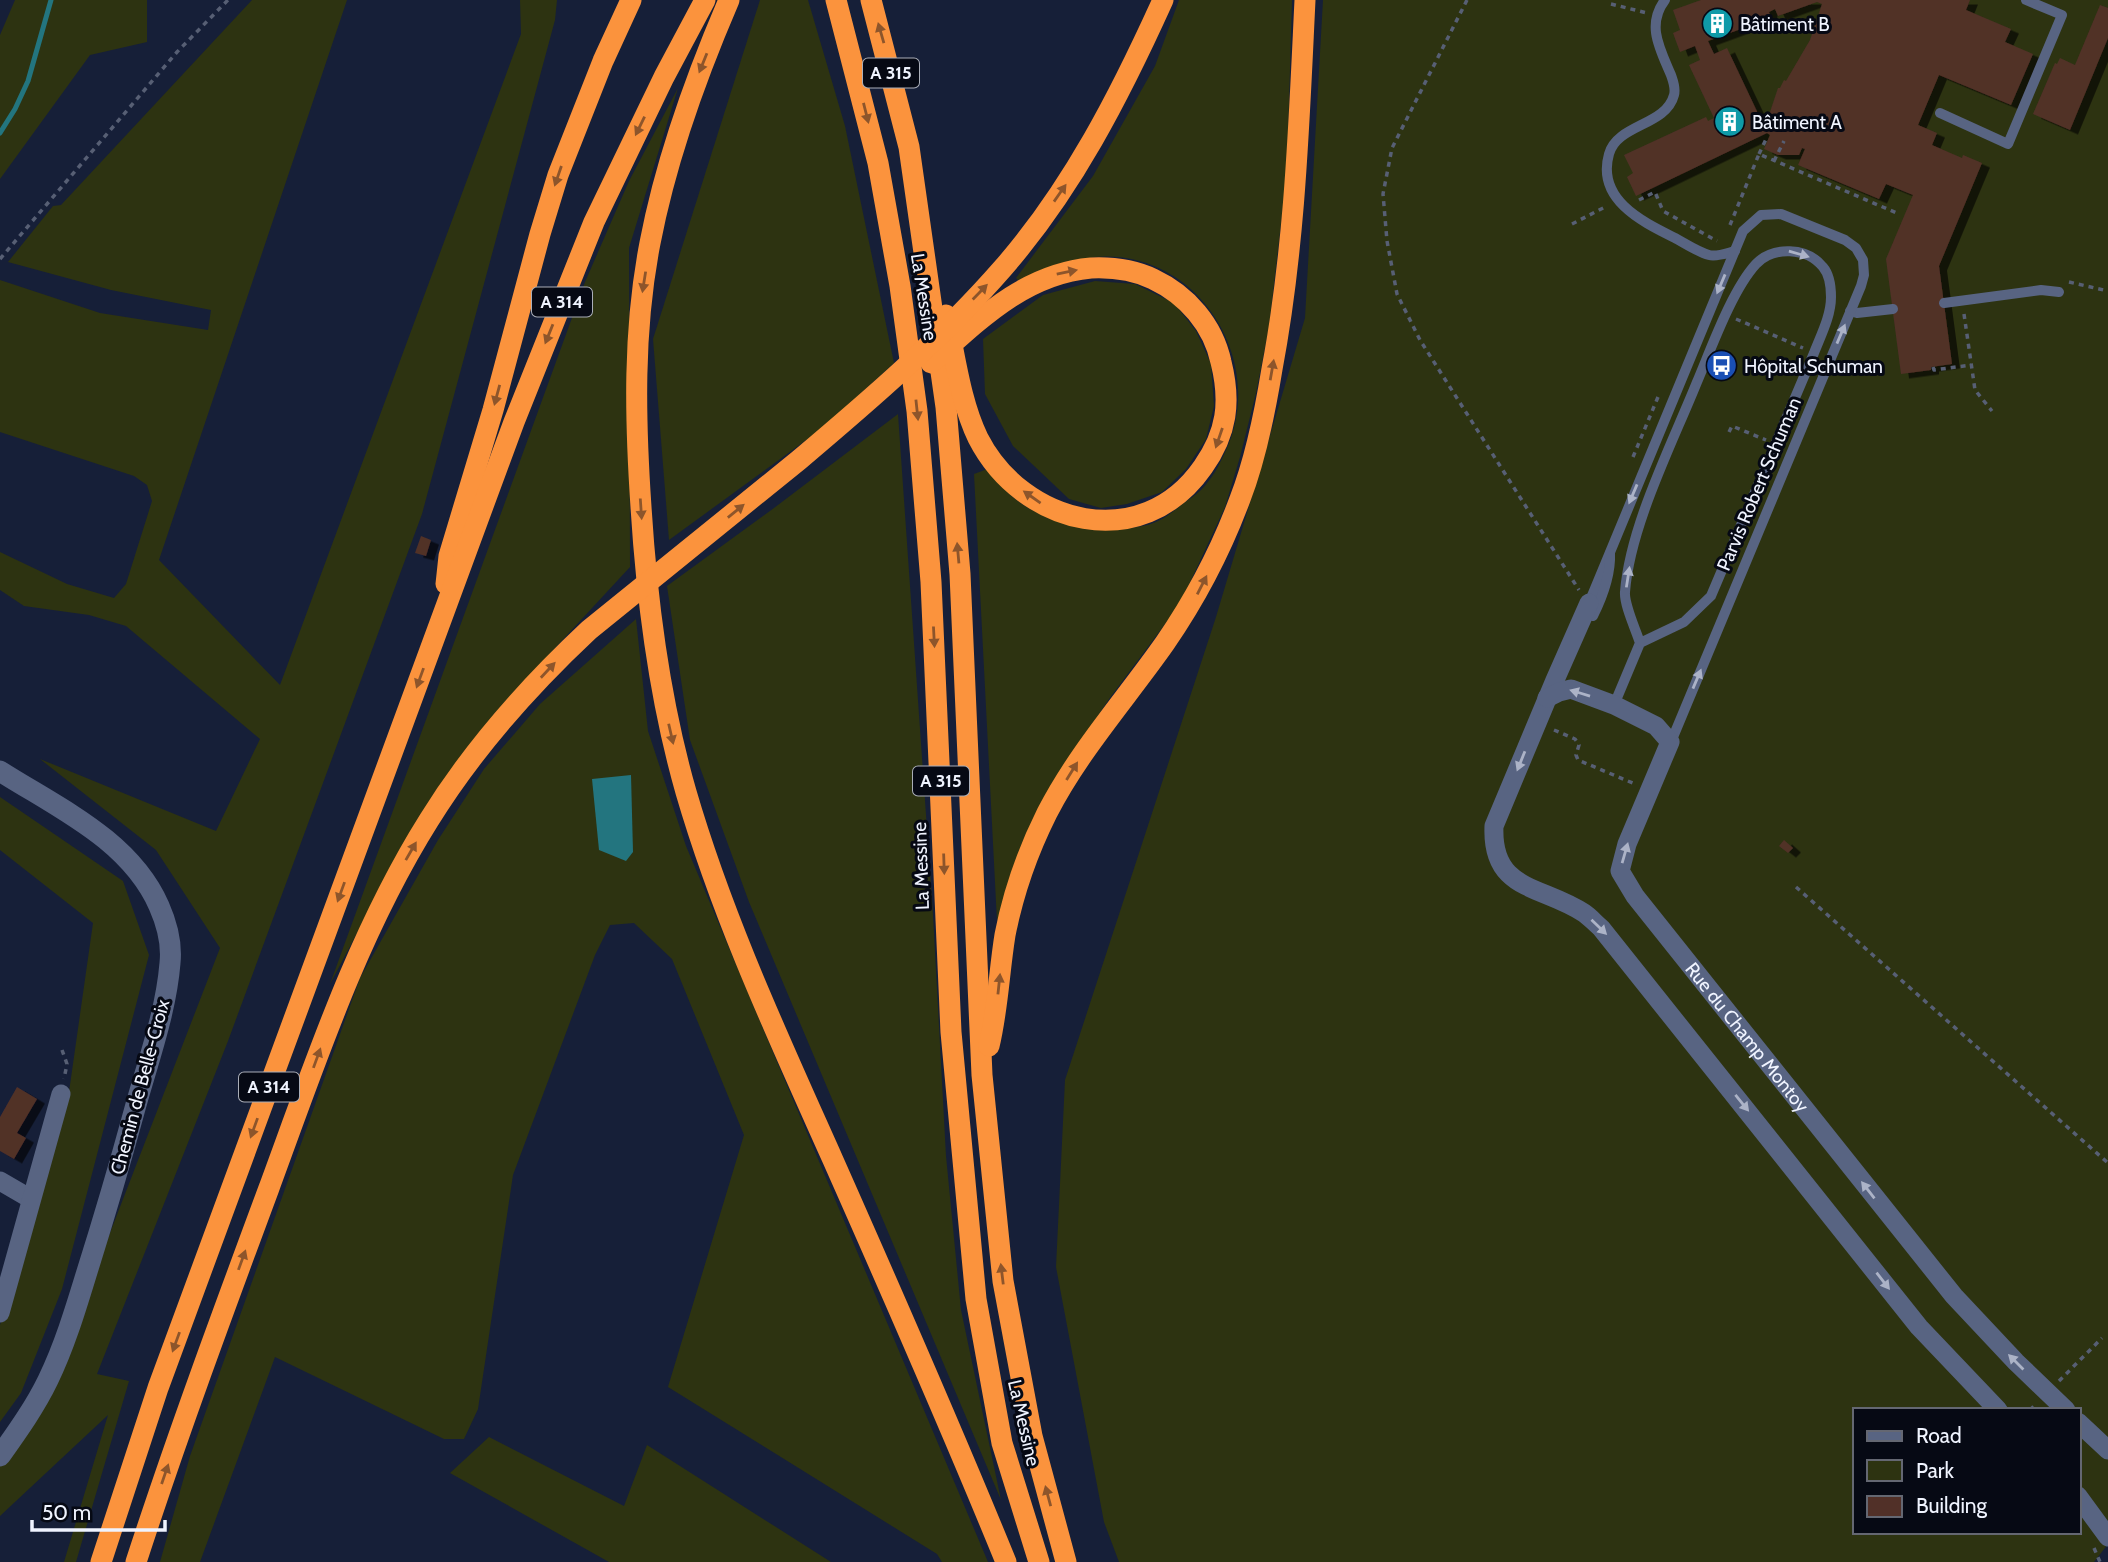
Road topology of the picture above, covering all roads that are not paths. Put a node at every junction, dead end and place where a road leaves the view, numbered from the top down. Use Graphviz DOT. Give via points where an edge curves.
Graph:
graph roads {
  1 [pos="631,0"];
  2 [pos="705,0"];
  3 [pos="729,0"];
  4 [pos="836,0"];
  5 [pos="871,0"];
  6 [pos="1163,0"];
  7 [pos="1305,0"];
  8 [pos="1665,0"];
  9 [pos="2026,0"];
  10 [pos="1940,113"];
  11 [pos="909,147"];
  12 [pos="1735,251"];
  13 [pos="2059,292"];
  14 [pos="1944,303"];
  15 [pos="1893,309"];
  16 [pos="1850,311"];
  17 [pos="862,415"];
  18 [pos="1610,549"];
  19 [pos="1581,598"];
  20 [pos="443,614"];
  21 [pos="1572,642"];
  22 [pos="1640,643"];
  23 [pos="1547,698"];
  24 [pos="1614,705"];
  25 [pos="1670,742"];
  26 [pos="0,771"];
  27 [pos="982,1075"];
  28 [pos="61,1094"];
  29 [pos="0,1181"];
  30 [pos="31,1199"];
  31 [pos="0,1312"];
  32 [pos="1996,1408"];
  33 [pos="2064,1408"];
  34 [pos="2080,1424"];
  35 [pos="2108,1450"];
  36 [pos="0,1457"];
  37 [pos="2080,1499"];
  38 [pos="2108,1538"];
  39 [pos="101,1562"];
  40 [pos="136,1562"];
  41 [pos="1006,1562"];
  42 [pos="1038,1562"];
  43 [pos="1066,1562"];
  1 -- 20 [label="highway, one-way" via="554,187 449,556"];
  2 -- 20 [label="highway, A 314, one-way" via="594,222"];
  3 -- 41 [label="highway, one-way" via="667,167 639,311 637,449 653,640 662,691 686,792 739,943"];
  4 -- 42 [label="highway, La Messine / A 315, one-way" via="878,163 917,411 931,582 951,1032 976,1299 1002,1443"];
  11 -- 5 [label="highway, La Messine / A 315, one-way"];
  17 -- 6 [label="highway, A 314, one-way" via="1004,267 1047,211 1106,119"];
  27 -- 7 [label="highway, one-way" via="1016,890 1047,814 1096,734 1195,597 1241,497 1264,415 1280,327 1293,223"];
  8 -- 12 [label="lane" via="1656,16 1655,39 1676,92 1663,112 1618,139 1609,152 1609,184 1626,211 1640,221 1710,256"];
  9 -- 10 [label="lane" via="2062,15 2008,144"];
  17 -- 11 [label="highway, one-way" via="984,315 1005,299 1051,276 1100,268 1147,276 1182,296 1204,322 1220,354 1226,410 1214,451 1187,486 1134,516 1091,519 1055,512 1002,473 977,435 962,391"];
  27 -- 11 [label="highway, La Messine / A 315, one-way" via="958,560 946,407"];
  12 -- 16 [label="lane, Parvis Robert Schuman" via="1743,231 1761,215 1771,213 1845,240 1856,248 1864,267"];
  12 -- 18 [label="lane, Parvis Robert Schuman, one-way"];
  13 -- 14 [label="lane" via="2041,290"];
  15 -- 16 [label="lane"];
  25 -- 16 [label="lane, Parvis Robert Schuman, one-way"];
  40 -- 17 [label="highway, A 314, one-way" via="330,1025 402,867 429,819 489,736 560,657 762,490"];
  18 -- 19 [label="lane, Parvis Robert Schuman"];
  18 -- 21 [label="lane, Parvis Robert Schuman" via="1611,568 1601,601"];
  19 -- 21 [label="street"];
  20 -- 39 [label="highway, A 314, one-way" via="158,1388"];
  21 -- 23 [label="street"];
  22 -- 22 [label="lane, Parvis Robert Schuman, one-way" via="1625,596 1631,559 1659,474 1726,315 1758,262 1793,250 1810,257 1823,267 1829,282 1829,314 1710,596 1684,622"];
  22 -- 24 [label="lane"];
  24 -- 23 [label="street, one-way" via="1571,689"];
  23 -- 32 [label="street, one-way" via="1494,826 1493,843 1503,868 1512,879 1584,913 1601,928 1919,1327"];
  24 -- 25 [label="street" via="1656,726"];
  33 -- 25 [label="street, Rue du Champ Montoy, one-way" via="1954,1296 1635,896 1620,871"];
  26 -- 36 [label="street, Chemin de Belle-Croix" via="91,828 128,860 159,906 171,960 161,1013 74,1313 48,1380"];
  43 -- 27 [label="highway, La Messine / A 315, one-way" via="1032,1436 1003,1281"];
  28 -- 30 [label="street"];
  29 -- 30 [label="street"];
  30 -- 31 [label="street"];
  34 -- 35 [label="street"];
  37 -- 38 [label="street"];
}
